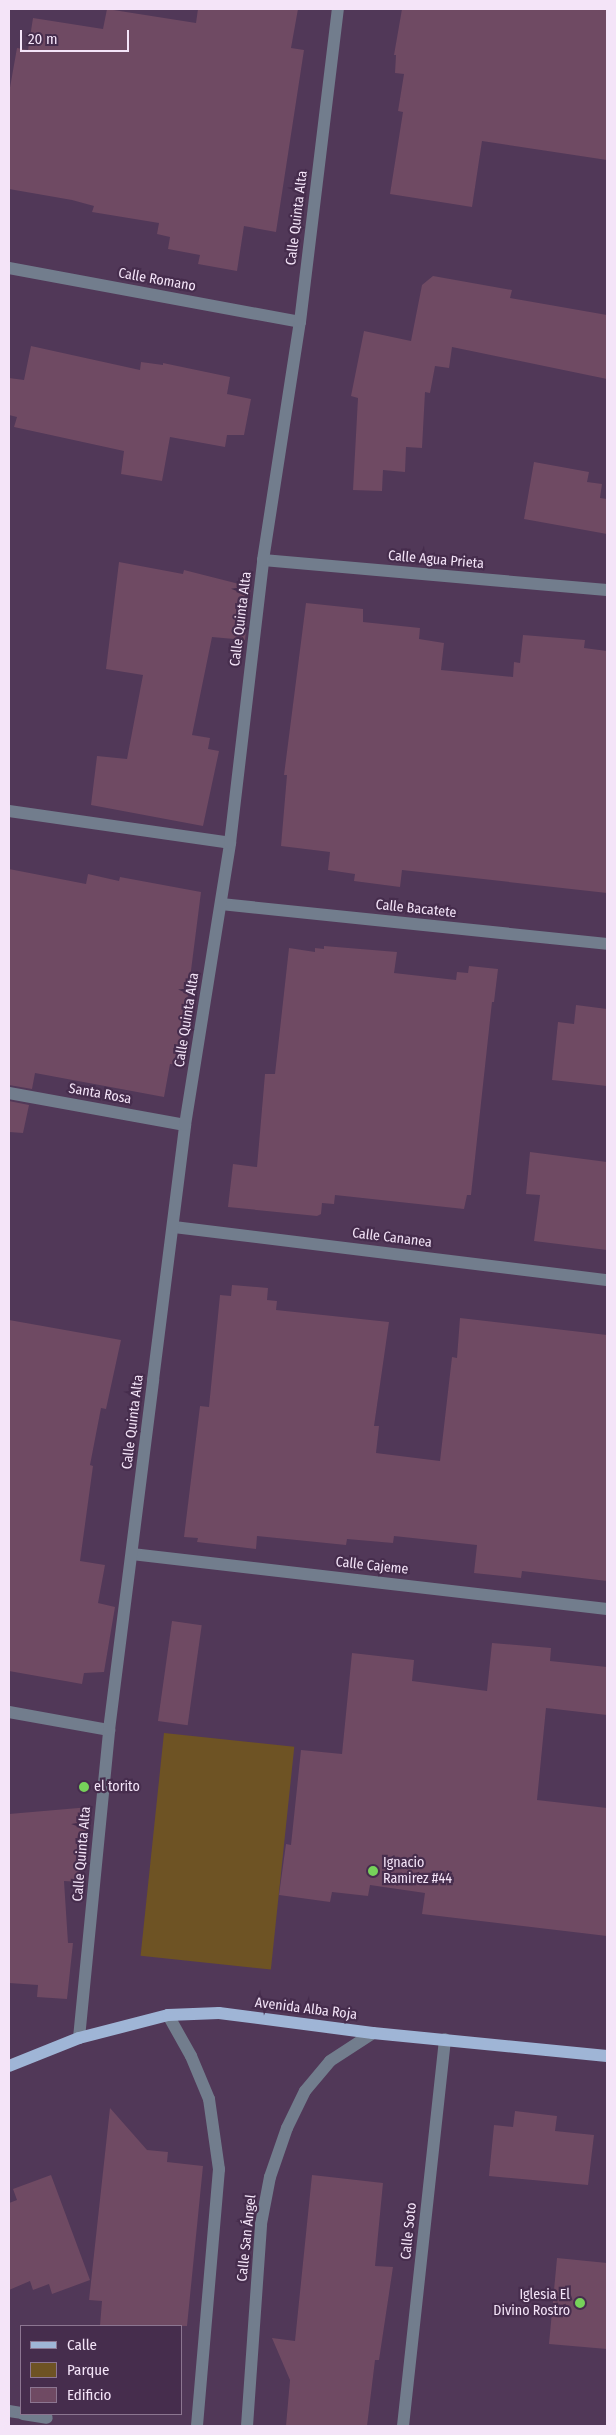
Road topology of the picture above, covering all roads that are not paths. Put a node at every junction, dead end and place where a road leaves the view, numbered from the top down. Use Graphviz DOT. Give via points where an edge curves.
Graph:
graph roads {
  1 [pos="338,9"];
  2 [pos="9,268"];
  3 [pos="300,322"];
  4 [pos="263,560"];
  5 [pos="607,590"];
  6 [pos="9,810"];
  7 [pos="230,843"];
  8 [pos="221,904"];
  9 [pos="607,944"];
  10 [pos="9,1093"];
  11 [pos="185,1125"];
  12 [pos="174,1226"];
  13 [pos="607,1280"];
  14 [pos="132,1554"];
  15 [pos="607,1609"];
  16 [pos="9,1712"];
  17 [pos="109,1730"];
  18 [pos="168,2015"];
  19 [pos="373,2032"];
  20 [pos="79,2038"];
  21 [pos="445,2039"];
  22 [pos="607,2056"];
  23 [pos="9,2066"];
  24 [pos="28,2415"];
  25 [pos="47,2418"];
  26 [pos="197,2426"];
  27 [pos="247,2426"];
  28 [pos="403,2426"];
  1 -- 3 [label="street, Calle Quinta Alta"];
  2 -- 3 [label="street, Calle Romano"];
  3 -- 4 [label="street, Calle Quinta Alta"];
  4 -- 5 [label="street, Calle Agua Prieta"];
  4 -- 7 [label="street, Calle Quinta Alta"];
  6 -- 7 [label="street"];
  7 -- 8 [label="street, Calle Quinta Alta"];
  8 -- 9 [label="street, Calle Bacatete"];
  8 -- 11 [label="street, Calle Quinta Alta"];
  10 -- 11 [label="street, Santa Rosa"];
  11 -- 12 [label="street, Calle Quinta Alta"];
  12 -- 13 [label="street, Calle Cananea"];
  12 -- 14 [label="street, Calle Quinta Alta"];
  14 -- 15 [label="street, Calle Cajeme"];
  14 -- 17 [label="street, Calle Quinta Alta"];
  16 -- 17 [label="street"];
  17 -- 20 [label="street, Calle Quinta Alta"];
  18 -- 19 [label="main road, Avenida Alba Roja" via="220,2013"];
  18 -- 20 [label="main road, Avenida Alba Roja"];
  18 -- 26 [label="street" via="191,2056 208,2099 218,2169"];
  19 -- 21 [label="main road, Avenida Alba Roja"];
  19 -- 27 [label="street, Calle San Ángel" via="330,2061 305,2091 287,2128 270,2177 261,2224"];
  20 -- 23 [label="main road, Avenida Alba Roja"];
  21 -- 22 [label="main road, Avenida Alba Roja"];
  21 -- 28 [label="street, Calle Soto"];
  24 -- 25 [label="street"];
}
